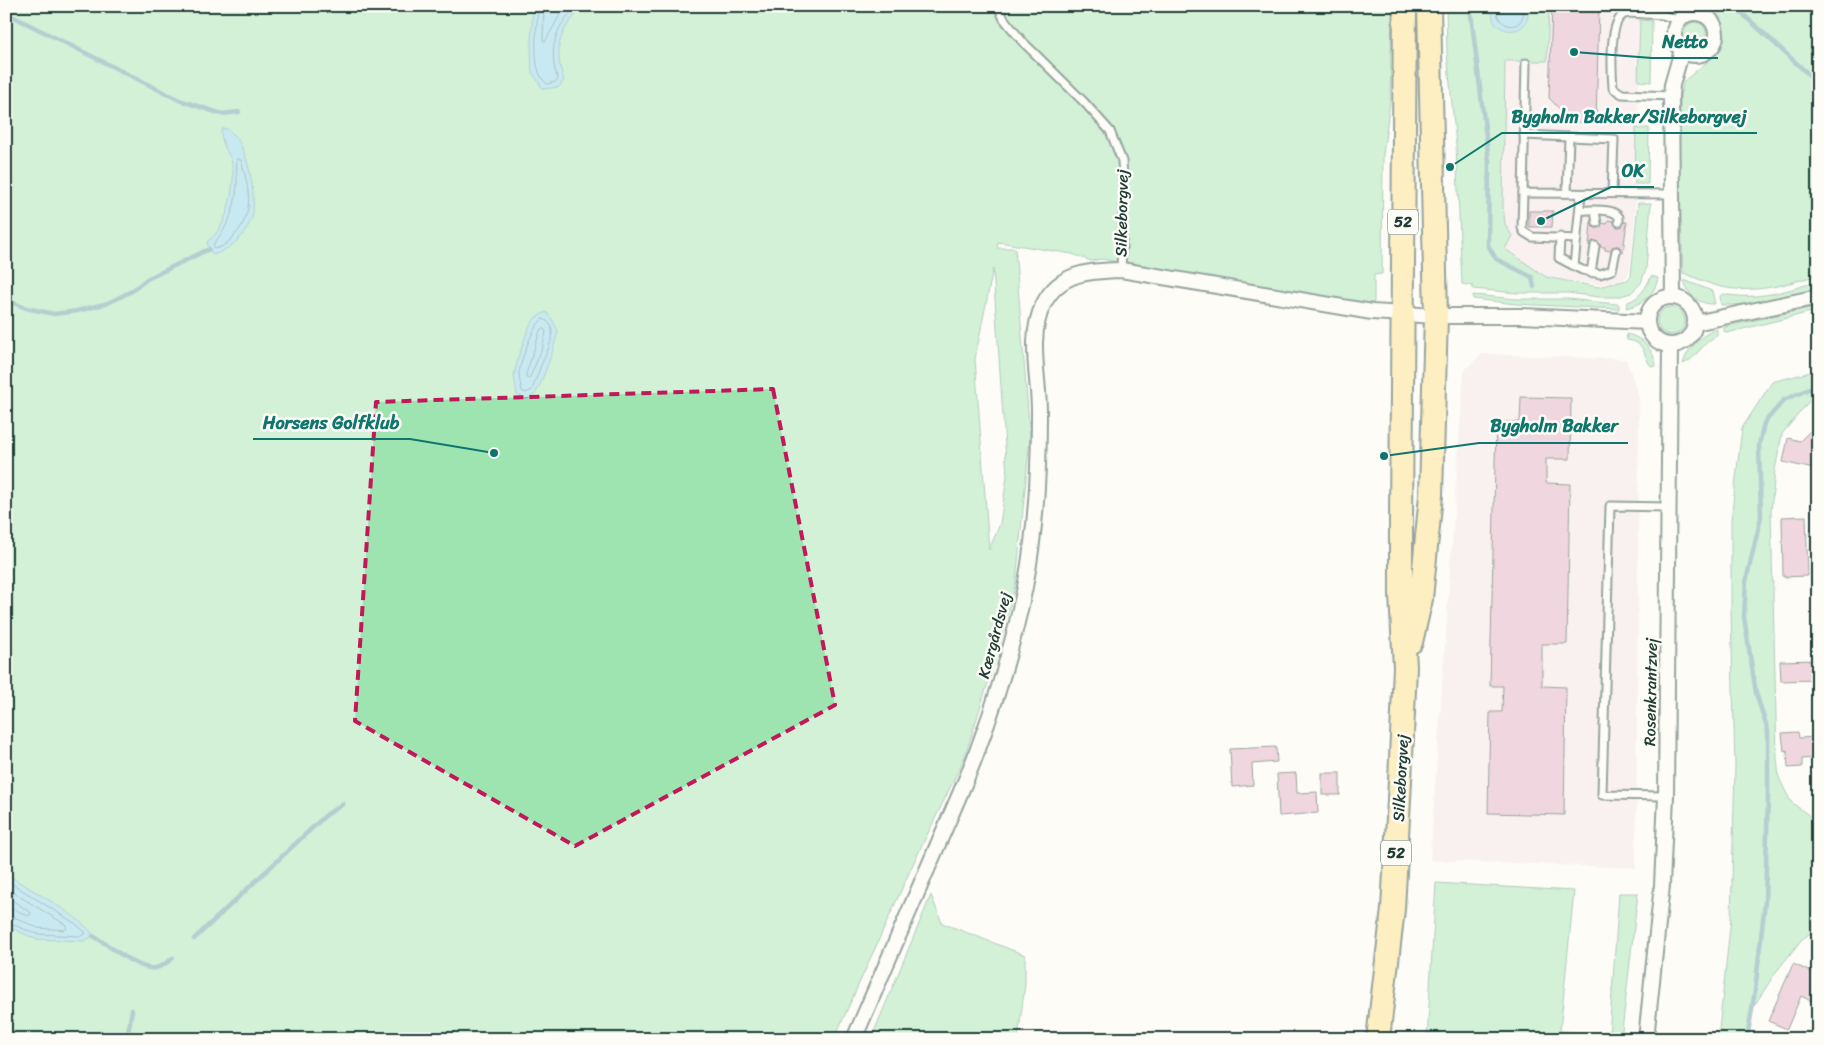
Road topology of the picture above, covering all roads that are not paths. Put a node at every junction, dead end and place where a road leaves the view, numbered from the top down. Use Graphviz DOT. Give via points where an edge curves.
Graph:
graph roads {
  1 [pos="998,6"];
  2 [pos="1405,6"];
  3 [pos="1429,6"];
  4 [pos="1678,22"];
  5 [pos="1682,50"];
  6 [pos="1526,64"];
  7 [pos="1671,96"];
  8 [pos="1524,136"];
  9 [pos="1569,137"];
  10 [pos="1523,193"];
  11 [pos="1567,193"];
  12 [pos="1612,193"];
  13 [pos="1581,194"];
  14 [pos="1671,194"];
  15 [pos="1580,210"];
  16 [pos="1595,211"];
  17 [pos="1619,222"];
  18 [pos="1597,223"];
  19 [pos="1560,238"];
  20 [pos="1577,239"];
  21 [pos="1595,246"];
  22 [pos="1616,251"];
  23 [pos="1574,266"];
  24 [pos="1121,270"];
  25 [pos="1592,272"];
  26 [pos="1673,297"];
  27 [pos="1818,297"];
  28 [pos="1402,314"];
  29 [pos="1436,316"];
  30 [pos="1647,322"];
  31 [pos="1695,323"];
  32 [pos="1670,345"];
  33 [pos="1669,507"];
  34 [pos="1405,667"];
  35 [pos="1666,796"];
  36 [pos="854,1039"];
  37 [pos="1378,1039"];
  38 [pos="1646,1039"];
  1 -- 24 [label="lane, Silkeborgvej" via="1022,41 1110,131 1122,161"];
  2 -- 28 [label="main road, Silkeborgvej / 52"];
  3 -- 29 [label="main road, Silkeborgvej / 52"];
  4 -- 5 [label="street" via="1674,34"];
  4 -- 5 [label="street" via="1696,12 1712,20 1716,28 1713,46 1707,52 1698,55"];
  4 -- 7 [label="lane" via="1668,15 1625,13 1618,18 1614,28 1613,88 1622,94"];
  5 -- 7 [label="street"];
  6 -- 8 [label="lane"];
  7 -- 14 [label="street"];
  8 -- 9 [label="lane"];
  8 -- 10 [label="lane"];
  9 -- 11 [label="lane"];
  9 -- 12 [label="lane" via="1614,138"];
  10 -- 11 [label="lane"];
  10 -- 19 [label="lane" via="1524,232 1532,237"];
  11 -- 13 [label="lane"];
  12 -- 13 [label="lane"];
  12 -- 14 [label="lane"];
  13 -- 15 [label="lane"];
  14 -- 26 [label="street"];
  15 -- 16 [label="lane"];
  15 -- 20 [label="lane"];
  16 -- 17 [label="lane" via="1617,213"];
  16 -- 18 [label="lane"];
  19 -- 20 [label="lane"];
  19 -- 23 [label="lane" via="1559,258"];
  20 -- 23 [label="lane"];
  21 -- 25 [label="lane"];
  22 -- 25 [label="lane" via="1612,270 1600,274"];
  23 -- 25 [label="lane"];
  24 -- 28 [label="street, Silkeborgvej" via="1300,301"];
  24 -- 36 [label="street, Kærgårdsvej" via="1074,275 1056,286 1044,304 1037,324 1039,466 1034,528 1011,647 975,758"];
  26 -- 30 [label="street" via="1654,303 1648,312"];
  26 -- 31 [label="street" via="1690,305"];
  27 -- 31 [label="street"];
  28 -- 29 [label="street, Silkeborgvej"];
  28 -- 34 [label="main road, Silkeborgvej / 52" via="1401,595"];
  29 -- 30 [label="street"];
  29 -- 34 [label="main road, Silkeborgvej / 52" via="1431,495 1421,599"];
  30 -- 32 [label="street" via="1654,338"];
  31 -- 32 [label="street" via="1687,339"];
  32 -- 33 [label="street, Rosenkrantzvej"];
  33 -- 35 [label="street, Rosenkrantzvej"];
  33 -- 35 [label="lane" via="1610,506 1602,795"];
  34 -- 37 [label="main road, Silkeborgvej / 52" via="1393,909"];
  35 -- 38 [label="street, Rosenkrantzvej" via="1662,885"];
}
